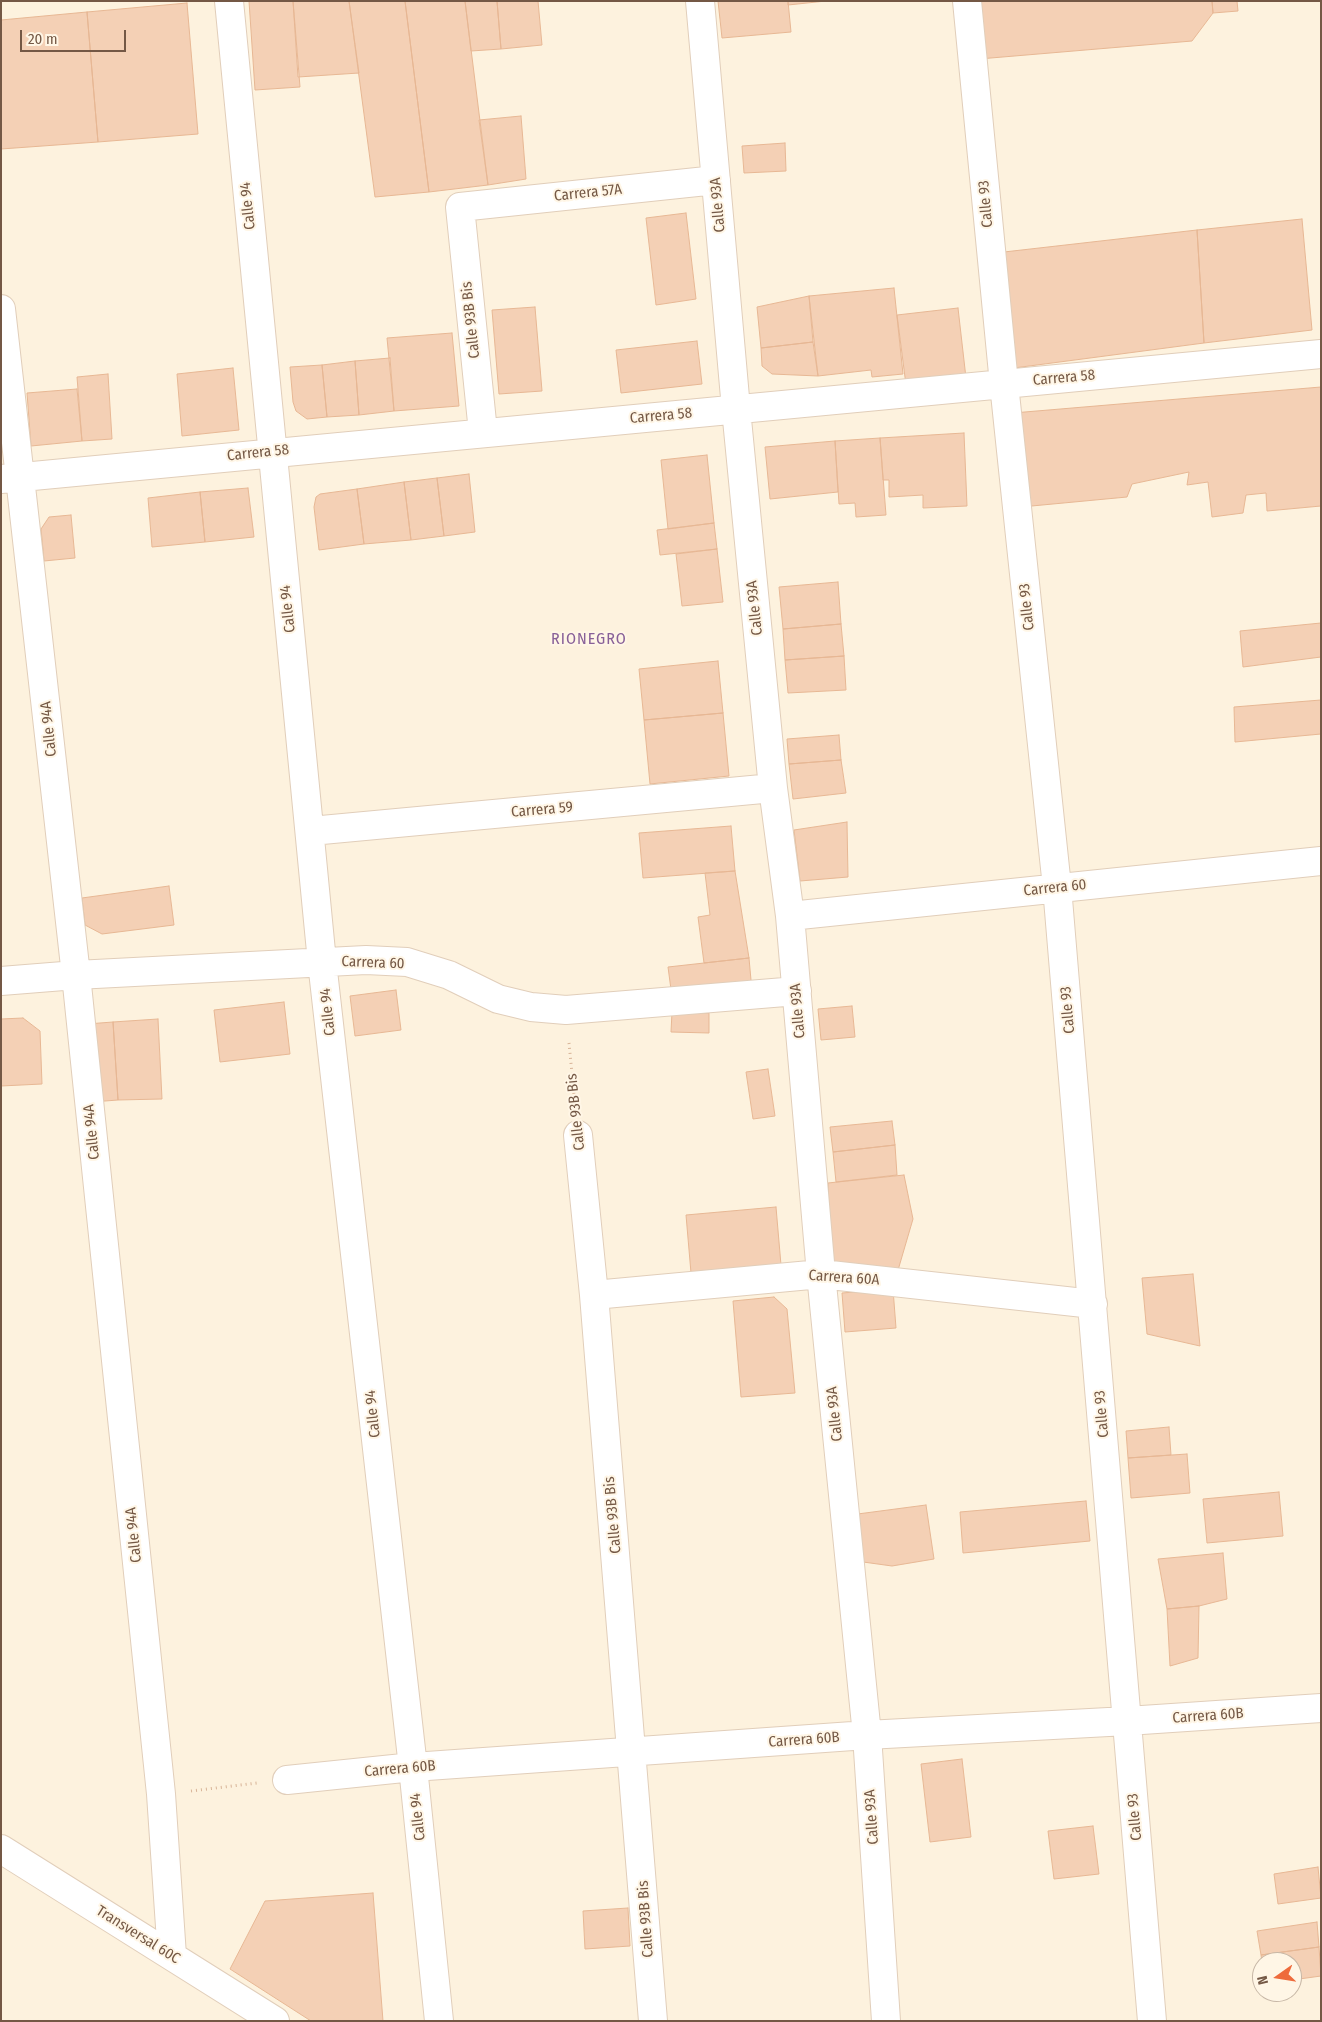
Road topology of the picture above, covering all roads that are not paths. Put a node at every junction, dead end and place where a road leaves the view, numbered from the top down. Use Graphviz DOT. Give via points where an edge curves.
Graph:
graph roads {
  1 [pos="229,1"];
  2 [pos="700,1"];
  3 [pos="967,1"];
  4 [pos="716,180"];
  5 [pos="460,207"];
  6 [pos="1,309"];
  7 [pos="1321,354"];
  8 [pos="1004,384"];
  9 [pos="736,409"];
  10 [pos="483,432"];
  11 [pos="272,452"];
  12 [pos="11,478"];
  13 [pos="773,788"];
  14 [pos="311,831"];
  15 [pos="1321,861"];
  16 [pos="1057,887"];
  17 [pos="790,916"];
  18 [pos="322,962"];
  19 [pos="76,975"];
  20 [pos="1,981"];
  21 [pos="797,991"];
  22 [pos="578,1135"];
  23 [pos="821,1274"];
  24 [pos="594,1295"];
  25 [pos="1093,1304"];
  26 [pos="1321,1708"];
  27 [pos="1127,1721"];
  28 [pos="867,1736"];
  29 [pos="633,1752"];
  30 [pos="413,1767"];
  31 [pos="287,1780"];
  32 [pos="1,1849"];
  33 [pos="172,1956"];
  34 [pos="275,2021"];
  35 [pos="439,2021"];
  36 [pos="654,2021"];
  37 [pos="886,2021"];
  38 [pos="1152,2021"];
  1 -- 11 [label="street, Calle 94"];
  2 -- 4 [label="street, Calle 93A"];
  3 -- 8 [label="street, Calle 93"];
  4 -- 5 [label="street, Carrera 57A"];
  4 -- 9 [label="street, Calle 93A"];
  5 -- 10 [label="street, Calle 93B Bis"];
  6 -- 12 [label="street, Calle 94A"];
  7 -- 8 [label="street, Carrera 58"];
  8 -- 9 [label="street, Carrera 58"];
  8 -- 16 [label="street, Calle 93"];
  9 -- 10 [label="street, Carrera 58"];
  9 -- 13 [label="street, Calle 93A"];
  10 -- 11 [label="street, Carrera 58"];
  11 -- 12 [label="street, Carrera 58"];
  11 -- 14 [label="street, Calle 94"];
  12 -- 19 [label="street, Calle 94A"];
  13 -- 14 [label="street, Carrera 59"];
  13 -- 17 [label="street, Calle 93A"];
  14 -- 18 [label="street, Calle 94"];
  15 -- 16 [label="street, Carrera 60"];
  16 -- 17 [label="street, Carrera 60"];
  16 -- 25 [label="street, Calle 93"];
  17 -- 21 [label="street, Calle 93A"];
  18 -- 19 [label="street, Carrera 60"];
  18 -- 21 [label="street, Carrera 60" via="408,962 449,975 498,999 531,1007 566,1010"];
  18 -- 30 [label="street, Calle 94"];
  19 -- 20 [label="street, Carrera 60"];
  19 -- 33 [label="street, Calle 94A" via="161,1794"];
  21 -- 23 [label="street, Calle 93A"];
  22 -- 24 [label="street, Calle 93B Bis"];
  23 -- 24 [label="street, Carrera 60A"];
  23 -- 25 [label="street, Carrera 60A"];
  23 -- 28 [label="street, Calle 93A"];
  24 -- 29 [label="street, Calle 93B Bis"];
  25 -- 27 [label="street, Calle 93"];
  26 -- 27 [label="street, Carrera 60B"];
  27 -- 28 [label="street, Carrera 60B"];
  27 -- 38 [label="street, Calle 93"];
  28 -- 29 [label="street, Carrera 60B"];
  28 -- 37 [label="street, Calle 93A"];
  29 -- 30 [label="street, Carrera 60B"];
  29 -- 36 [label="street, Calle 93B Bis"];
  30 -- 31 [label="street, Carrera 60B"];
  30 -- 35 [label="street, Calle 94"];
  32 -- 33 [label="street, Transversal 60C"];
  33 -- 34 [label="street, Transversal 60C"];
}
